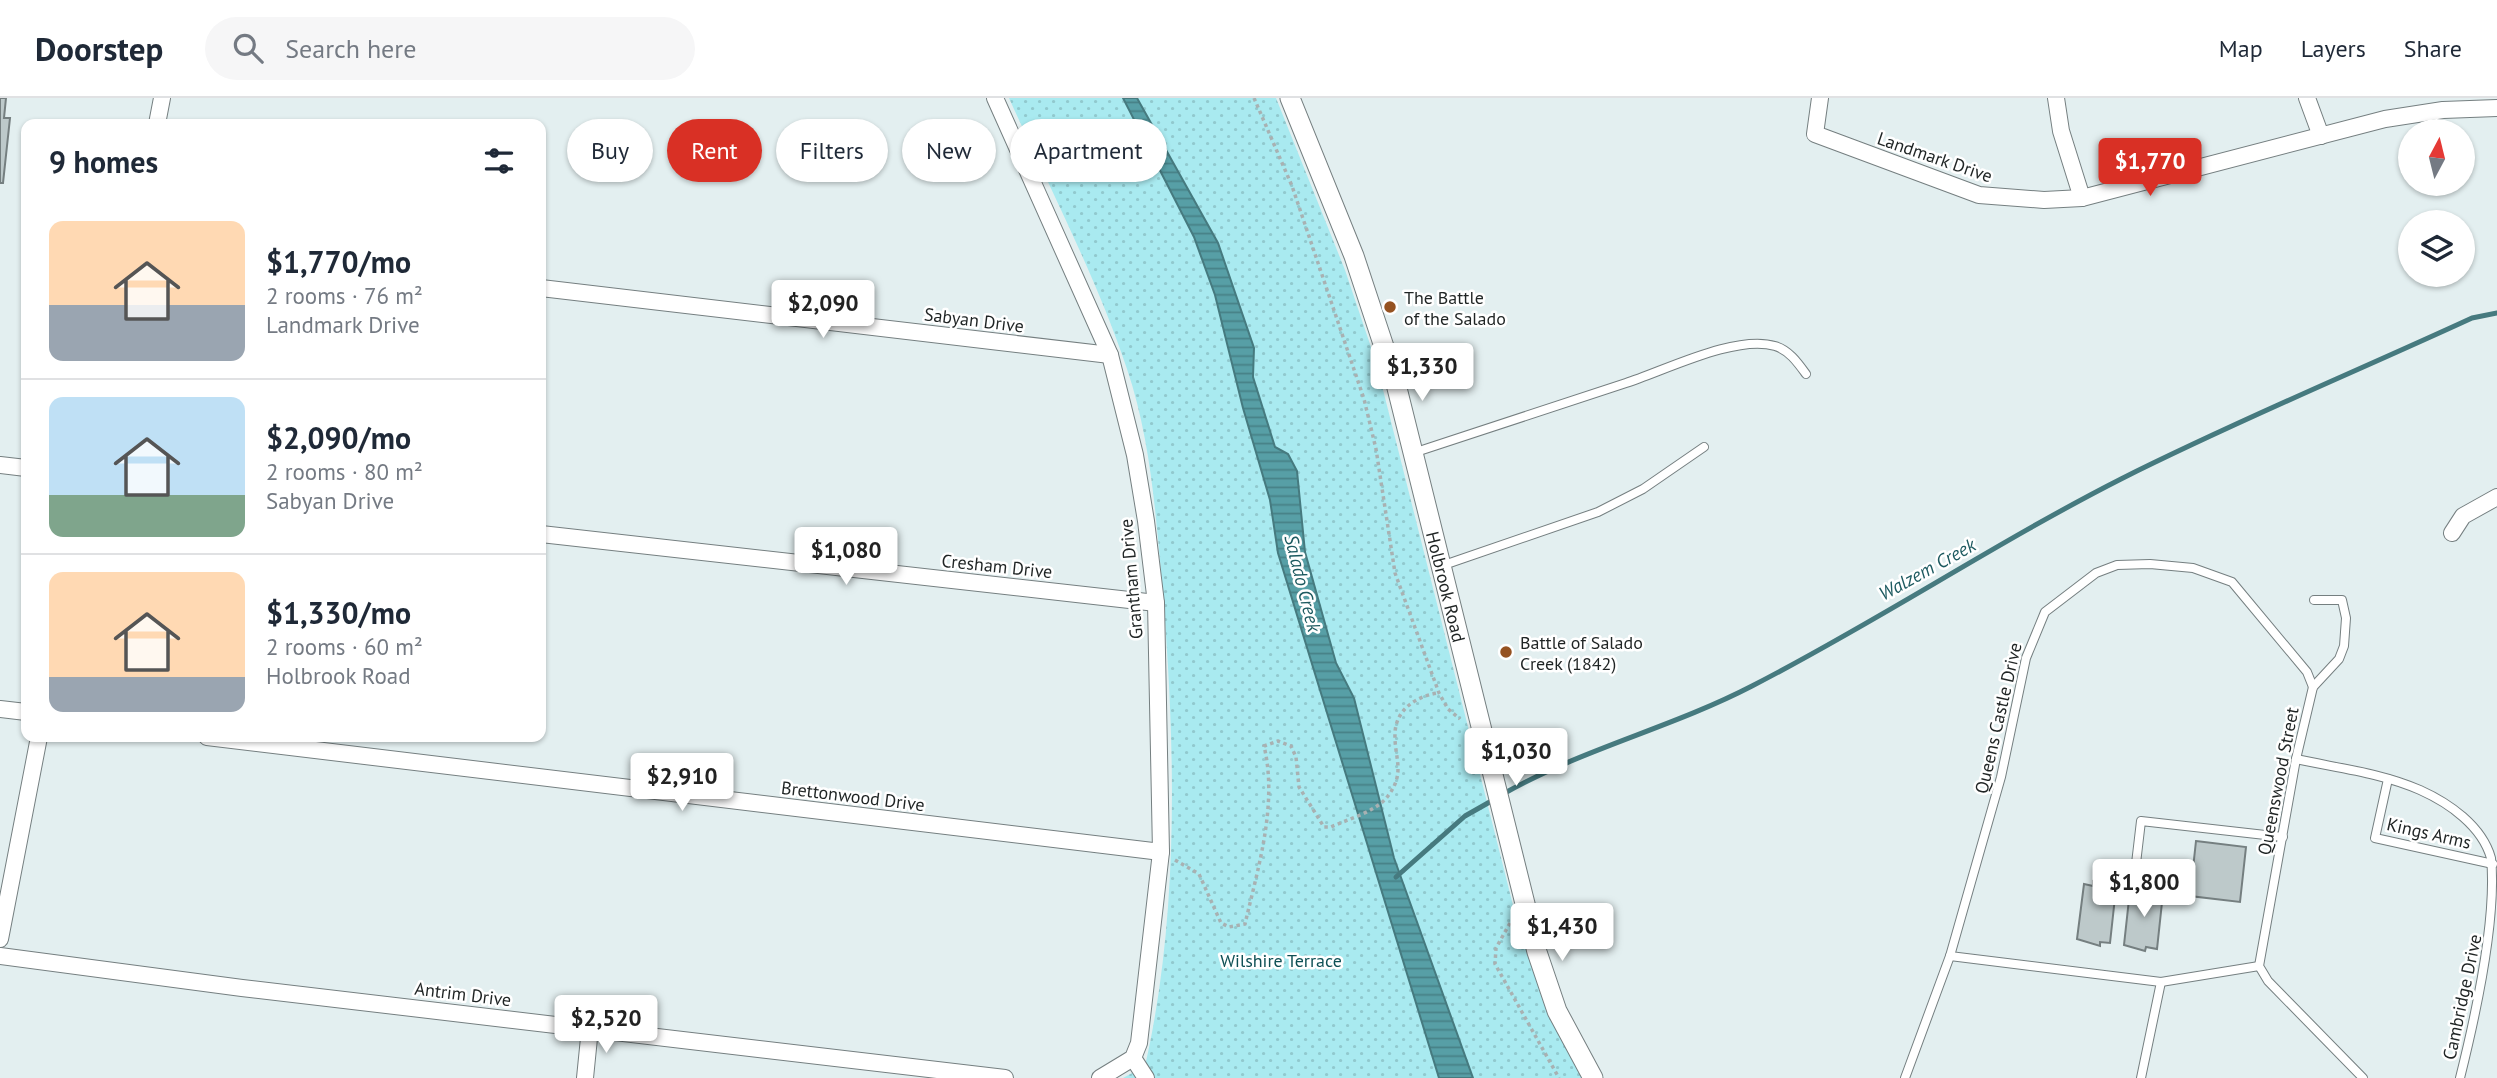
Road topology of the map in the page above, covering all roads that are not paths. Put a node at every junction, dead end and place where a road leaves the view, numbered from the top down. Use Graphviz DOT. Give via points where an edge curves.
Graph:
graph roads {
  1 [pos="162,98"];
  2 [pos="995,98"];
  3 [pos="1290,98"];
  4 [pos="1820,98"];
  5 [pos="2056,98"];
  6 [pos="2307,98"];
  7 [pos="2497,108"];
  8 [pos="158,119"];
  9 [pos="2321,136"];
  10 [pos="2082,198"];
  11 [pos="546,289"];
  12 [pos="1110,355"];
  13 [pos="1806,373"];
  14 [pos="1704,447"];
  15 [pos="1413,453"];
  16 [pos="0,465"];
  17 [pos="21,467"];
  18 [pos="2497,497"];
  19 [pos="2452,533"];
  20 [pos="546,535"];
  21 [pos="1441,566"];
  22 [pos="2315,600"];
  23 [pos="1156,603"];
  24 [pos="2313,687"];
  25 [pos="0,709"];
  26 [pos="21,711"];
  27 [pos="38,742"];
  28 [pos="248,742"];
  29 [pos="2296,759"];
  30 [pos="2388,779"];
  31 [pos="2283,837"];
  32 [pos="1161,852"];
  33 [pos="2493,864"];
  34 [pos="2134,872"];
  35 [pos="0,939"];
  36 [pos="0,956"];
  37 [pos="1950,956"];
  38 [pos="2259,966"];
  39 [pos="2161,982"];
  40 [pos="590,1028"];
  41 [pos="1133,1058"];
  42 [pos="585,1078"];
  43 [pos="1005,1078"];
  44 [pos="1100,1078"];
  45 [pos="1146,1078"];
  46 [pos="1592,1078"];
  47 [pos="1905,1078"];
  48 [pos="2141,1078"];
  49 [pos="2362,1078"];
  50 [pos="2460,1078"];
  1 -- 8 [label="street"];
  2 -- 12 [label="street, Grantham Drive"];
  3 -- 15 [label="street, Holbrook Road" via="1354,256 1395,380"];
  4 -- 10 [label="street, Landmark Drive" via="1815,134 1979,195 2022,201"];
  5 -- 10 [label="street" via="2064,143"];
  6 -- 9 [label="street"];
  7 -- 9 [label="street, Landmark Drive" via="2418,113"];
  9 -- 10 [label="street, Landmark Drive"];
  11 -- 12 [label="street, Sabyan Drive"];
  12 -- 23 [label="street, Grantham Drive" via="1135,455"];
  13 -- 15 [label="lane" via="1792,356 1774,345 1747,345 1695,356 1647,377"];
  14 -- 21 [label="lane" via="1643,489 1598,512"];
  15 -- 21 [label="street, Holbrook Road"];
  16 -- 17 [label="street"];
  18 -- 19 [label="street" via="2463,516"];
  20 -- 23 [label="street, Cresham Drive"];
  21 -- 46 [label="street, Holbrook Road" via="1472,729 1537,952 1557,1012"];
  22 -- 24 [label="lane, Queenswood Street" via="2342,600 2346,630 2339,659"];
  23 -- 32 [label="street, Grantham Drive"];
  24 -- 29 [label="lane, Queenswood Street"];
  24 -- 37 [label="lane, Queens Castle Drive" via="2307,672 2232,582 2219,575 2171,566 2117,565 2061,597 2045,612 2026,658 2001,777"];
  25 -- 26 [label="street"];
  27 -- 35 [label="street"];
  28 -- 32 [label="street, Brettonwood Drive"];
  29 -- 30 [label="lane, Cambridge Drive"];
  29 -- 31 [label="lane, Queenswood Street"];
  30 -- 33 [label="lane, Cambridge Drive" via="2457,811 2472,824"];
  30 -- 33 [label="lane, Kings Arms" via="2375,838"];
  31 -- 34 [label="lane" via="2141,821"];
  31 -- 38 [label="lane, Queenswood Street"];
  32 -- 41 [label="street, Grantham Drive" via="1139,1043"];
  33 -- 50 [label="lane, Cambridge Drive" via="2492,946"];
  36 -- 40 [label="street, Antrim Drive"];
  37 -- 39 [label="lane"];
  37 -- 47 [label="lane, Queens Castle Drive"];
  38 -- 39 [label="lane"];
  38 -- 49 [label="lane" via="2268,981"];
  39 -- 48 [label="lane"];
  40 -- 42 [label="street"];
  40 -- 43 [label="street, Antrim Drive"];
  41 -- 44 [label="street"];
  41 -- 45 [label="street"];
}
